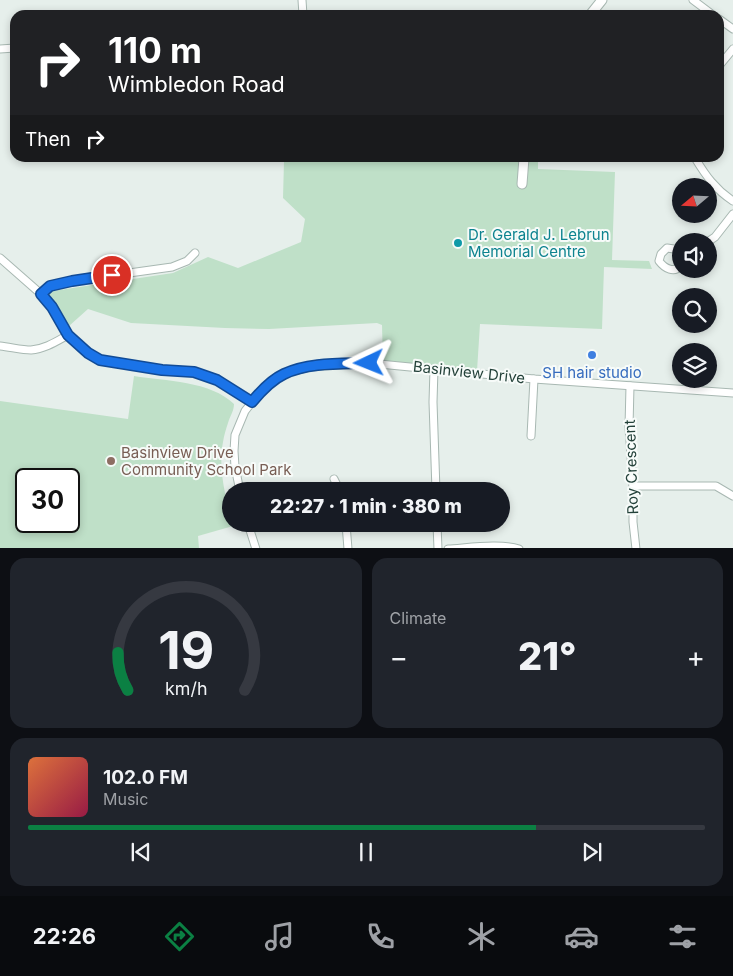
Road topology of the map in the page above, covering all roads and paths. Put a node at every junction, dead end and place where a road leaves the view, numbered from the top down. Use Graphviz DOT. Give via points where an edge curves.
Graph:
graph roads {
  1 [pos="602,0"];
  2 [pos="693,0"];
  3 [pos="594,10"];
  4 [pos="707,10"];
  5 [pos="733,48"];
  6 [pos="724,60"];
  7 [pos="524,162"];
  8 [pos="698,162"];
  9 [pos="522,184"];
  10 [pos="733,200"];
  11 [pos="733,214"];
  12 [pos="717,234"];
  13 [pos="672,249"];
  14 [pos="195,253"];
  15 [pos="0,258"];
  16 [pos="672,270"];
  17 [pos="41,294"];
  18 [pos="68,335"];
  19 [pos="0,346"];
  20 [pos="434,369"];
  21 [pos="534,379"];
  22 [pos="630,386"];
  23 [pos="733,393"];
  24 [pos="252,402"];
  25 [pos="531,436"];
  26 [pos="334,478"];
  27 [pos="238,482"];
  28 [pos="336,482"];
  29 [pos="436,482"];
  30 [pos="633,486"];
  31 [pos="733,496"];
  32 [pos="251,532"];
  33 [pos="347,532"];
  34 [pos="437,532"];
  35 [pos="256,548"];
  36 [pos="348,548"];
  37 [pos="438,548"];
  38 [pos="448,548"];
  39 [pos="519,548"];
  40 [pos="636,548"];
  1 -- 3 [label="street"];
  2 -- 4 [label="street"];
  5 -- 6 [label="street"];
  7 -- 9 [label="street"];
  8 -- 10 [label="street" via="708,178"];
  11 -- 12 [label="street"];
  13 -- 16 [label="street" via="667,248 661,254 660,262"];
  14 -- 17 [label="street" via="187,261 172,267 72,281 50,286"];
  15 -- 17 [label="street"];
  17 -- 18 [label="street"];
  18 -- 19 [label="street" via="31,350"];
  18 -- 24 [label="street" via="100,360 194,372 217,380"];
  20 -- 21 [label="street, Basinview Drive"];
  20 -- 24 [label="street, Basinview Drive" via="369,363 310,366 283,374 268,384"];
  20 -- 29 [label="street"];
  21 -- 22 [label="street, Basinview Drive"];
  21 -- 25 [label="street"];
  22 -- 23 [label="street, Basinview Drive"];
  22 -- 30 [label="street, Roy Crescent"];
  24 -- 27 [label="street, Basinview Drive" via="235,435"];
  26 -- 28 [label="street"];
  30 -- 31 [label="street" via="716,486"];
  30 -- 40 [label="street, Roy Crescent" via="632,522"];
  32 -- 35 [label="street"];
  33 -- 36 [label="street"];
  34 -- 37 [label="street"];
  38 -- 39 [label="street"];
}
